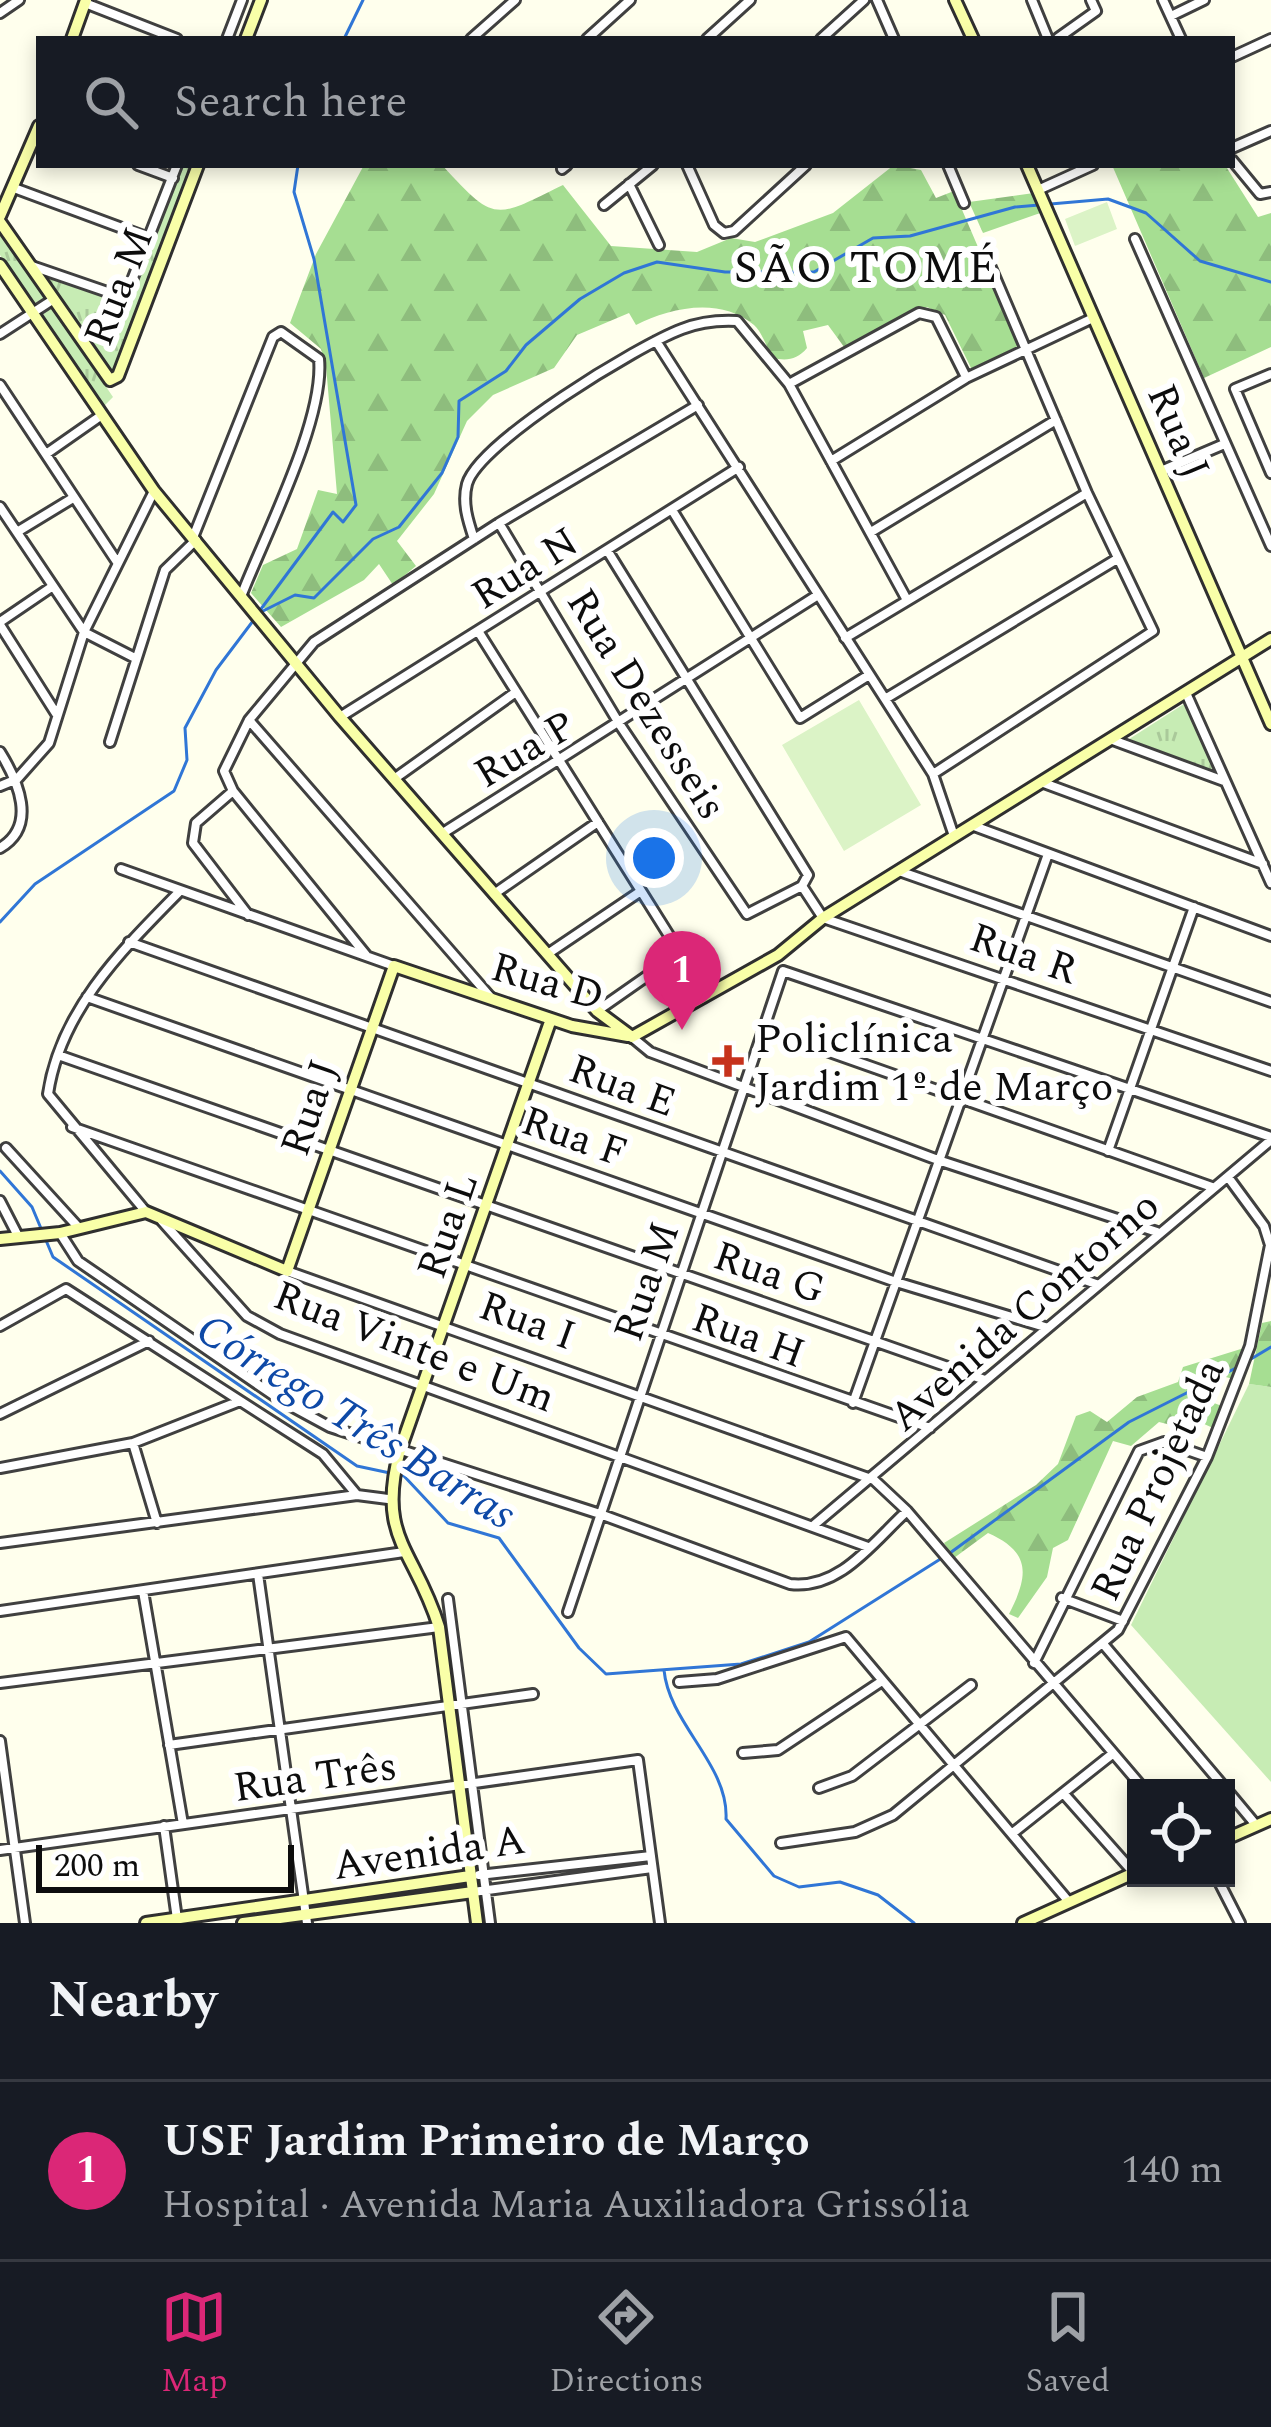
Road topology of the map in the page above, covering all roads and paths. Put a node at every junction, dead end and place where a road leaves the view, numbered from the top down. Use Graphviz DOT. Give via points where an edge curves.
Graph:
graph roads {
  1 [pos="20,0"];
  2 [pos="242,0"];
  3 [pos="261,0"];
  4 [pos="515,0"];
  5 [pos="630,0"];
  6 [pos="749,0"];
  7 [pos="864,0"];
  8 [pos="877,0"];
  9 [pos="956,0"];
  10 [pos="1032,0"];
  11 [pos="1091,0"];
  12 [pos="1163,0"];
  13 [pos="1204,0"];
  14 [pos="85,1"];
  15 [pos="0,13"];
  16 [pos="1171,16"];
  17 [pos="1046,35"];
  18 [pos="73,36"];
  19 [pos="170,36"];
  20 [pos="228,36"];
  21 [pos="247,36"];
  22 [pos="474,36"];
  23 [pos="590,36"];
  24 [pos="710,36"];
  25 [pos="824,36"];
  26 [pos="893,36"];
  27 [pos="972,36"];
  28 [pos="1063,36"];
  29 [pos="1180,36"];
  30 [pos="1271,39"];
  31 [pos="1235,56"];
  32 [pos="1271,131"];
  33 [pos="36,135"];
  34 [pos="1235,147"];
  35 [pos="1235,165"];
  36 [pos="146,168"];
  37 [pos="177,168"];
  38 [pos="197,168"];
  39 [pos="649,168"];
  40 [pos="688,168"];
  41 [pos="803,168"];
  42 [pos="949,168"];
  43 [pos="1028,168"];
  44 [pos="1088,168"];
  45 [pos="172,178"];
  46 [pos="629,184"];
  47 [pos="14,188"];
  48 [pos="1271,192"];
  49 [pos="1042,199"];
  50 [pos="964,202"];
  51 [pos="604,205"];
  52 [pos="0,219"];
  53 [pos="148,238"];
  54 [pos="1135,239"];
  55 [pos="659,245"];
  56 [pos="989,263"];
  57 [pos="0,266"];
  58 [pos="32,266"];
  59 [pos="53,299"];
  60 [pos="32,314"];
  61 [pos="1095,318"];
  62 [pos="0,334"];
  63 [pos="656,341"];
  64 [pos="1025,347"];
  65 [pos="1271,374"];
  66 [pos="966,377"];
  67 [pos="789,384"];
  68 [pos="0,385"];
  69 [pos="698,405"];
  70 [pos="99,417"];
  71 [pos="1055,420"];
  72 [pos="1271,435"];
  73 [pos="1257,441"];
  74 [pos="1222,446"];
  75 [pos="46,454"];
  76 [pos="831,461"];
  77 [pos="739,466"];
  78 [pos="1161,471"];
  79 [pos="1271,473"];
  80 [pos="154,491"];
  81 [pos="1087,493"];
  82 [pos="73,497"];
  83 [pos="0,507"];
  84 [pos="672,510"];
  85 [pos="499,523"];
  86 [pos="16,532"];
  87 [pos="871,532"];
  88 [pos="195,537"];
  89 [pos="474,539"];
  90 [pos="1271,546"];
  91 [pos="607,550"];
  92 [pos="1117,559"];
  93 [pos="117,562"];
  94 [pos="52,586"];
  95 [pos="543,590"];
  96 [pos="818,596"];
  97 [pos="245,599"];
  98 [pos="907,600"];
  99 [pos="0,624"];
  100 [pos="478,631"];
  101 [pos="84,632"];
  102 [pos="845,638"];
  103 [pos="1271,639"];
  104 [pos="752,640"];
  105 [pos="1241,657"];
  106 [pos="136,658"];
  107 [pos="296,661"];
  108 [pos="869,675"];
  109 [pos="688,681"];
  110 [pos="1186,691"];
  111 [pos="516,692"];
  112 [pos="885,699"];
  113 [pos="57,716"];
  114 [pos="340,717"];
  115 [pos="249,720"];
  116 [pos="1271,724"];
  117 [pos="620,725"];
  118 [pos="1110,739"];
  119 [pos="110,742"];
  120 [pos="0,752"];
  121 [pos="559,762"];
  122 [pos="933,773"];
  123 [pos="17,779"];
  124 [pos="394,779"];
  125 [pos="1225,781"];
  126 [pos="1041,782"];
  127 [pos="0,786"];
  128 [pos="233,791"];
  129 [pos="598,822"];
  130 [pos="972,825"];
  131 [pos="443,833"];
  132 [pos="954,836"];
  133 [pos="0,848"];
  134 [pos="1048,854"];
  135 [pos="1263,864"];
  136 [pos="121,869"];
  137 [pos="899,871"];
  138 [pos="1271,883"];
  139 [pos="802,886"];
  140 [pos="641,891"];
  141 [pos="178,893"];
  142 [pos="494,893"];
  143 [pos="1194,907"];
  144 [pos="248,915"];
  145 [pos="1026,917"];
  146 [pos="823,918"];
  147 [pos="1271,936"];
  148 [pos="129,942"];
  149 [pos="550,953"];
  150 [pos="366,955"];
  151 [pos="778,955"];
  152 [pos="394,966"];
  153 [pos="1175,966"];
  154 [pos="783,971"];
  155 [pos="1005,978"];
  156 [pos="87,997"];
  157 [pos="494,1000"];
  158 [pos="1271,1002"];
  159 [pos="597,1011"];
  160 [pos="550,1019"];
  161 [pos="370,1027"];
  162 [pos="1152,1028"];
  163 [pos="767,1030"];
  164 [pos="632,1037"];
  165 [pos="983,1037"];
  166 [pos="58,1055"];
  167 [pos="1271,1072"];
  168 [pos="529,1082"];
  169 [pos="747,1087"];
  170 [pos="350,1088"];
  171 [pos="1130,1089"];
  172 [pos="960,1099"];
  173 [pos="72,1127"];
  174 [pos="1271,1139"];
  175 [pos="508,1144"];
  176 [pos="6,1148"];
  177 [pos="331,1148"];
  178 [pos="1108,1151"];
  179 [pos="724,1152"];
  180 [pos="938,1160"];
  181 [pos="1228,1177"];
  182 [pos="1214,1188"];
  183 [pos="0,1202"];
  184 [pos="488,1205"];
  185 [pos="308,1208"];
  186 [pos="146,1211"];
  187 [pos="704,1212"];
  188 [pos="160,1219"];
  189 [pos="916,1221"];
  190 [pos="79,1228"];
  191 [pos="1157,1232"];
  192 [pos="54,1233"];
  193 [pos="21,1236"];
  194 [pos="0,1240"];
  195 [pos="1270,1245"];
  196 [pos="467,1264"];
  197 [pos="286,1271"];
  198 [pos="683,1273"];
  199 [pos="896,1282"];
  200 [pos="1096,1284"];
  201 [pos="447,1324"];
  202 [pos="0,1326"];
  203 [pos="1045,1327"];
  204 [pos="662,1334"];
  205 [pos="149,1340"];
  206 [pos="876,1340"];
  207 [pos="985,1380"];
  208 [pos="421,1387"];
  209 [pos="641,1395"];
  210 [pos="242,1400"];
  211 [pos="853,1403"];
  212 [pos="0,1414"];
  213 [pos="930,1428"];
  214 [pos="133,1443"];
  215 [pos="400,1450"];
  216 [pos="617,1456"];
  217 [pos="1207,1457"];
  218 [pos="0,1468"];
  219 [pos="874,1480"];
  220 [pos="357,1495"];
  221 [pos="388,1499"];
  222 [pos="908,1511"];
  223 [pos="600,1514"];
  224 [pos="157,1523"];
  225 [pos="814,1525"];
  226 [pos="0,1543"];
  227 [pos="868,1547"];
  228 [pos="404,1552"];
  229 [pos="258,1574"];
  230 [pos="143,1591"];
  231 [pos="1062,1598"];
  232 [pos="448,1599"];
  233 [pos="0,1611"];
  234 [pos="568,1612"];
  235 [pos="1123,1621"];
  236 [pos="439,1627"];
  237 [pos="1104,1646"];
  238 [pos="266,1650"];
  239 [pos="155,1660"];
  240 [pos="1034,1663"];
  241 [pos="882,1681"];
  242 [pos="679,1682"];
  243 [pos="0,1683"];
  244 [pos="971,1685"];
  245 [pos="1052,1685"];
  246 [pos="533,1694"];
  247 [pos="455,1702"];
  248 [pos="918,1724"];
  249 [pos="279,1728"];
  250 [pos="0,1741"];
  251 [pos="169,1745"];
  252 [pos="743,1753"];
  253 [pos="1111,1755"];
  254 [pos="955,1767"];
  255 [pos="2,1771"];
  256 [pos="1134,1779"];
  257 [pos="1218,1779"];
  258 [pos="464,1785"];
  259 [pos="818,1788"];
  260 [pos="1064,1794"];
  261 [pos="1235,1799"];
  262 [pos="290,1808"];
  263 [pos="1271,1819"];
  264 [pos="183,1824"];
  265 [pos="1256,1825"];
  266 [pos="164,1826"];
  267 [pos="1014,1832"];
  268 [pos="1235,1835"];
  269 [pos="781,1843"];
  270 [pos="16,1848"];
  271 [pos="0,1850"];
  272 [pos="651,1856"];
  273 [pos="1127,1864"];
  274 [pos="652,1868"];
  275 [pos="477,1876"];
  276 [pos="1127,1877"];
  277 [pos="1222,1887"];
  278 [pos="479,1891"];
  279 [pos="1070,1903"];
  280 [pos="306,1913"];
  281 [pos="177,1919"];
  282 [pos="25,1923"];
  283 [pos="146,1923"];
  284 [pos="243,1923"];
  285 [pos="477,1923"];
  286 [pos="490,1923"];
  287 [pos="660,1923"];
  288 [pos="1023,1923"];
  289 [pos="1240,1923"];
  1 -- 15 [label="street"];
  2 -- 20 [label="street"];
  3 -- 21 [label="street"];
  4 -- 22 [label="street"];
  5 -- 23 [label="street"];
  6 -- 24 [label="street"];
  7 -- 25 [label="street"];
  8 -- 26 [label="street"];
  9 -- 27 [label="street"];
  10 -- 17 [label="street"];
  11 -- 28 [label="street" via="1096,11"];
  12 -- 16 [label="street"];
  13 -- 16 [label="street"];
  14 -- 18 [label="street"];
  14 -- 19 [label="street"];
  16 -- 29 [label="street"];
  30 -- 31 [label="street"];
  32 -- 34 [label="street"];
  33 -- 47 [label="street"];
  35 -- 48 [label="street" via="1248,185"];
  36 -- 45 [label="street"];
  37 -- 45 [label="street, Rua M"];
  38 -- 59 [label="street, Rua M" via="118,376 101,373"];
  39 -- 46 [label="street"];
  40 -- 41 [label="street" via="724,233"];
  42 -- 50 [label="street"];
  43 -- 49 [label="street, Rua J"];
  44 -- 49 [label="street"];
  45 -- 53 [label="street, Rua M"];
  46 -- 51 [label="street"];
  46 -- 55 [label="street"];
  47 -- 52 [label="street"];
  47 -- 53 [label="street"];
  49 -- 61 [label="street, Rua J"];
  52 -- 58 [label="street, Rua M"];
  53 -- 58 [label="street, Rua M" via="125,298"];
  54 -- 74 [label="street"];
  56 -- 64 [label="street"];
  57 -- 60 [label="street"];
  58 -- 59 [label="street, Rua M"];
  59 -- 60 [label="street"];
  60 -- 62 [label="street"];
  60 -- 70 [label="street"];
  61 -- 64 [label="street"];
  61 -- 78 [label="street, Rua J"];
  63 -- 67 [label="street" via="736,321"];
  63 -- 69 [label="street"];
  63 -- 89 [label="street" via="490,449 467,485"];
  64 -- 66 [label="street"];
  64 -- 71 [label="street"];
  65 -- 73 [label="street" via="1234,389"];
  66 -- 67 [label="street" via="936,317 919,313"];
  66 -- 76 [label="street"];
  67 -- 76 [label="street"];
  68 -- 75 [label="street"];
  69 -- 77 [label="street"];
  69 -- 85 [label="street"];
  70 -- 75 [label="street"];
  70 -- 80 [label="street"];
  71 -- 81 [label="street"];
  71 -- 87 [label="street"];
  72 -- 73 [label="street"];
  73 -- 79 [label="street"];
  74 -- 78 [label="street"];
  74 -- 90 [label="street"];
  75 -- 82 [label="street"];
  76 -- 87 [label="street"];
  77 -- 84 [label="street, Rua N"];
  77 -- 96 [label="street"];
  78 -- 105 [label="street, Rua J"];
  80 -- 88 [label="street"];
  80 -- 93 [label="street"];
  81 -- 92 [label="street"];
  81 -- 98 [label="street"];
  82 -- 86 [label="street"];
  82 -- 93 [label="street"];
  83 -- 86 [label="street"];
  84 -- 91 [label="street, Rua N"];
  84 -- 104 [label="street"];
  85 -- 89 [label="street"];
  85 -- 95 [label="street, Rua Dezesseis"];
  86 -- 94 [label="street"];
  87 -- 98 [label="street"];
  88 -- 97 [label="street"];
  88 -- 97 [label="street" via="280,332 319,359 321,377"];
  88 -- 106 [label="street" via="165,570"];
  89 -- 107 [label="street"];
  91 -- 95 [label="street, Rua N"];
  91 -- 109 [label="street"];
  92 -- 112 [label="street"];
  92 -- 122 [label="street" via="1153,631"];
  93 -- 101 [label="street"];
  94 -- 99 [label="street"];
  94 -- 101 [label="street"];
  95 -- 100 [label="street, Rua N"];
  95 -- 117 [label="street, Rua Dezesseis"];
  96 -- 102 [label="street"];
  96 -- 104 [label="street, Rua P"];
  97 -- 107 [label="street"];
  98 -- 102 [label="street"];
  99 -- 113 [label="street"];
  100 -- 111 [label="street"];
  100 -- 114 [label="street, Rua N"];
  101 -- 106 [label="street"];
  101 -- 113 [label="street"];
  102 -- 108 [label="street"];
  103 -- 105 [label="street"];
  104 -- 108 [label="street" via="800,718"];
  104 -- 109 [label="street, Rua P"];
  105 -- 110 [label="street"];
  105 -- 116 [label="street, Rua J"];
  106 -- 119 [label="street"];
  107 -- 114 [label="street"];
  107 -- 115 [label="street"];
  108 -- 112 [label="street"];
  109 -- 117 [label="street, Rua P"];
  109 -- 139 [label="street" via="808,875"];
  110 -- 118 [label="street"];
  110 -- 125 [label="street"];
  111 -- 121 [label="street"];
  111 -- 124 [label="street"];
  112 -- 122 [label="street"];
  113 -- 123 [label="street" via="49,743"];
  114 -- 124 [label="street"];
  115 -- 128 [label="street" via="224,771"];
  115 -- 157 [label="street"];
  117 -- 121 [label="street, Rua P"];
  117 -- 139 [label="street, Rua Dezesseis" via="747,914"];
  118 -- 125 [label="street"];
  118 -- 126 [label="street"];
  120 -- 123 [label="street"];
  121 -- 129 [label="street"];
  121 -- 131 [label="street, Rua P"];
  122 -- 132 [label="street"];
  123 -- 127 [label="street"];
  123 -- 133 [label="street" via="19,827"];
  124 -- 131 [label="street"];
  125 -- 135 [label="street"];
  126 -- 130 [label="street"];
  126 -- 135 [label="street"];
  128 -- 144 [label="street" via="196,824 193,843"];
  128 -- 150 [label="street"];
  129 -- 140 [label="street"];
  129 -- 142 [label="street"];
  130 -- 132 [label="street"];
  130 -- 134 [label="street"];
  131 -- 142 [label="street"];
  132 -- 137 [label="street"];
  134 -- 143 [label="street"];
  134 -- 145 [label="street"];
  135 -- 138 [label="street"];
  136 -- 141 [label="street, Rua D"];
  137 -- 145 [label="street"];
  137 -- 146 [label="street"];
  139 -- 146 [label="street"];
  140 -- 149 [label="street"];
  140 -- 159 [label="street" via="680,953"];
  141 -- 144 [label="street, Rua D"];
  141 -- 148 [label="street, Rua Vinte e Um"];
  142 -- 149 [label="street"];
  143 -- 147 [label="street"];
  143 -- 153 [label="street"];
  144 -- 150 [label="street, Rua D"];
  145 -- 153 [label="street"];
  145 -- 155 [label="street"];
  146 -- 151 [label="street"];
  146 -- 155 [label="street, Rua R"];
  148 -- 156 [label="street, Rua Vinte e Um"];
  148 -- 161 [label="street, Rua E"];
  149 -- 159 [label="street"];
  150 -- 152 [label="street, Rua D"];
  151 -- 154 [label="street"];
  151 -- 164 [label="street"];
  152 -- 157 [label="street, Rua D"];
  152 -- 161 [label="street, Rua J"];
  153 -- 158 [label="street"];
  153 -- 162 [label="street"];
  154 -- 163 [label="street, Rua M"];
  154 -- 165 [label="street"];
  155 -- 162 [label="street, Rua R"];
  155 -- 165 [label="street"];
  156 -- 166 [label="street, Rua Vinte e Um"];
  156 -- 170 [label="street, Rua F"];
  157 -- 160 [label="street, Rua D"];
  159 -- 164 [label="street"];
  160 -- 164 [label="street, Rua D"];
  160 -- 168 [label="street, Rua L"];
  161 -- 168 [label="street, Rua E"];
  161 -- 170 [label="street, Rua J"];
  162 -- 167 [label="street, Rua R"];
  162 -- 171 [label="street"];
  163 -- 169 [label="street, Rua M"];
  163 -- 172 [label="street"];
  164 -- 169 [label="street, Rua D" via="650,1052"];
  165 -- 171 [label="street"];
  165 -- 172 [label="street"];
  166 -- 173 [label="street, Rua Vinte e Um" via="48,1094"];
  166 -- 177 [label="street, Rua G"];
  168 -- 175 [label="street, Rua L"];
  168 -- 179 [label="street, Rua E"];
  169 -- 179 [label="street, Rua M"];
  169 -- 180 [label="street, Rua D"];
  170 -- 175 [label="street, Rua F"];
  170 -- 177 [label="street, Rua J"];
  171 -- 174 [label="street"];
  171 -- 178 [label="street"];
  172 -- 178 [label="street"];
  172 -- 180 [label="street"];
  173 -- 185 [label="street, Rua H"];
  173 -- 186 [label="street, Rua Vinte e Um"];
  174 -- 181 [label="street, Avenida Contorno"];
  175 -- 184 [label="street, Rua L"];
  175 -- 187 [label="street, Rua F"];
  176 -- 190 [label="street"];
  177 -- 184 [label="street, Rua G"];
  177 -- 185 [label="street, Rua J"];
  178 -- 182 [label="street"];
  179 -- 187 [label="street, Rua M"];
  179 -- 189 [label="street, Rua E"];
  180 -- 189 [label="street"];
  180 -- 191 [label="street, Rua D"];
  181 -- 182 [label="street, Avenida Contorno"];
  181 -- 195 [label="street, Rua Projetada"];
  182 -- 191 [label="street, Avenida Contorno"];
  183 -- 193 [label="street"];
  184 -- 196 [label="street, Rua L"];
  184 -- 198 [label="street, Rua G"];
  185 -- 196 [label="street, Rua H"];
  185 -- 197 [label="street, Rua J"];
  186 -- 188 [label="street, Rua Vinte e Um"];
  186 -- 190 [label="street"];
  187 -- 198 [label="street, Rua M"];
  187 -- 199 [label="street, Rua F"];
  188 -- 197 [label="street, Rua I"];
  188 -- 208 [label="street, Rua Vinte e Um" via="247,1316"];
  189 -- 199 [label="street"];
  189 -- 200 [label="street, Rua E"];
  190 -- 192 [label="street"];
  191 -- 200 [label="street, Avenida Contorno"];
  192 -- 193 [label="street"];
  192 -- 215 [label="street" via="78,1261 282,1401"];
  193 -- 194 [label="street"];
  195 -- 217 [label="street, Rua Projetada" via="1250,1346"];
  196 -- 201 [label="street, Rua L"];
  196 -- 204 [label="street, Rua H"];
  197 -- 201 [label="street, Rua I"];
  198 -- 204 [label="street, Rua M"];
  198 -- 206 [label="street, Rua G"];
  199 -- 203 [label="street, Rua F"];
  199 -- 206 [label="street"];
  200 -- 203 [label="street, Avenida Contorno"];
  201 -- 208 [label="street, Rua L"];
  201 -- 209 [label="street, Rua I"];
  202 -- 205 [label="street" via="66,1289"];
  203 -- 207 [label="street, Avenida Contorno"];
  204 -- 209 [label="street, Rua M"];
  204 -- 211 [label="street, Rua H"];
  205 -- 210 [label="street"];
  205 -- 212 [label="street"];
  206 -- 207 [label="street, Rua G"];
  206 -- 211 [label="street"];
  207 -- 213 [label="street, Avenida Contorno"];
  208 -- 215 [label="street, Rua L"];
  208 -- 216 [label="street, Rua Vinte e Um"];
  209 -- 216 [label="street, Rua M"];
  209 -- 219 [label="street, Rua I"];
  210 -- 214 [label="street"];
  210 -- 220 [label="street" via="323,1454"];
  211 -- 213 [label="street, Rua H"];
  213 -- 219 [label="street, Avenida Contorno"];
  214 -- 218 [label="street"];
  214 -- 224 [label="street"];
  215 -- 221 [label="street, Rua L"];
  215 -- 223 [label="street"];
  216 -- 223 [label="street, Rua M"];
  216 -- 225 [label="street, Rua Vinte e Um"];
  217 -- 231 [label="street" via="1153,1442 1138,1451"];
  217 -- 235 [label="street, Rua Projetada"];
  219 -- 222 [label="street"];
  219 -- 225 [label="street, Avenida Contorno"];
  220 -- 221 [label="street"];
  220 -- 224 [label="street"];
  221 -- 228 [label="street"];
  222 -- 227 [label="street"];
  222 -- 240 [label="street"];
  223 -- 227 [label="street" via="808,1586 839,1574"];
  223 -- 234 [label="street, Rua M"];
  224 -- 226 [label="street"];
  225 -- 227 [label="street, Rua Vinte e Um"];
  228 -- 229 [label="street"];
  228 -- 236 [label="street"];
  229 -- 230 [label="street"];
  229 -- 238 [label="street"];
  230 -- 233 [label="street"];
  230 -- 239 [label="street"];
  231 -- 235 [label="street"];
  231 -- 240 [label="street"];
  232 -- 247 [label="street"];
  235 -- 237 [label="street, Rua Projetada"];
  236 -- 238 [label="street"];
  236 -- 247 [label="street"];
  237 -- 245 [label="street, Rua Projetada"];
  237 -- 257 [label="street"];
  238 -- 239 [label="street"];
  238 -- 249 [label="street"];
  239 -- 243 [label="street"];
  239 -- 251 [label="street"];
  240 -- 245 [label="street"];
  241 -- 242 [label="street" via="846,1637 717,1679"];
  241 -- 248 [label="street"];
  241 -- 252 [label="street" via="778,1750"];
  244 -- 248 [label="street"];
  245 -- 253 [label="street"];
  245 -- 254 [label="street, Rua Projetada"];
  246 -- 247 [label="street"];
  247 -- 249 [label="street"];
  247 -- 258 [label="street"];
  248 -- 254 [label="street"];
  248 -- 259 [label="street" via="853,1776"];
  249 -- 251 [label="street"];
  249 -- 262 [label="street"];
  250 -- 255 [label="street"];
  251 -- 264 [label="street"];
  253 -- 256 [label="street"];
  253 -- 260 [label="street"];
  254 -- 267 [label="street"];
  254 -- 269 [label="street, Rua Projetada" via="874,1824"];
  255 -- 270 [label="street"];
  258 -- 262 [label="street, Rua Três"];
  258 -- 272 [label="street, Rua Três" via="638,1760"];
  258 -- 275 [label="street"];
  260 -- 267 [label="street"];
  260 -- 273 [label="street"];
  261 -- 265 [label="street"];
  262 -- 264 [label="street, Rua Três"];
  262 -- 280 [label="street"];
  263 -- 265 [label="street"];
  264 -- 266 [label="street, Rua Três"];
  265 -- 268 [label="street"];
  266 -- 270 [label="street, Rua Três"];
  266 -- 281 [label="street"];
  267 -- 279 [label="street"];
  270 -- 271 [label="street, Rua Três"];
  270 -- 282 [label="street"];
  272 -- 274 [label="street"];
  272 -- 275 [label="street, Avenida A"];
  274 -- 278 [label="street, Avenida A"];
  274 -- 287 [label="street"];
  275 -- 278 [label="street"];
  275 -- 280 [label="street, Avenida A"];
  276 -- 279 [label="street"];
  277 -- 289 [label="street"];
  278 -- 280 [label="street, Avenida A"];
  278 -- 285 [label="street"];
  278 -- 286 [label="street"];
  279 -- 288 [label="street"];
  280 -- 281 [label="street, Avenida A"];
  280 -- 284 [label="street, Avenida A"];
  281 -- 283 [label="street, Avenida A"];
}
